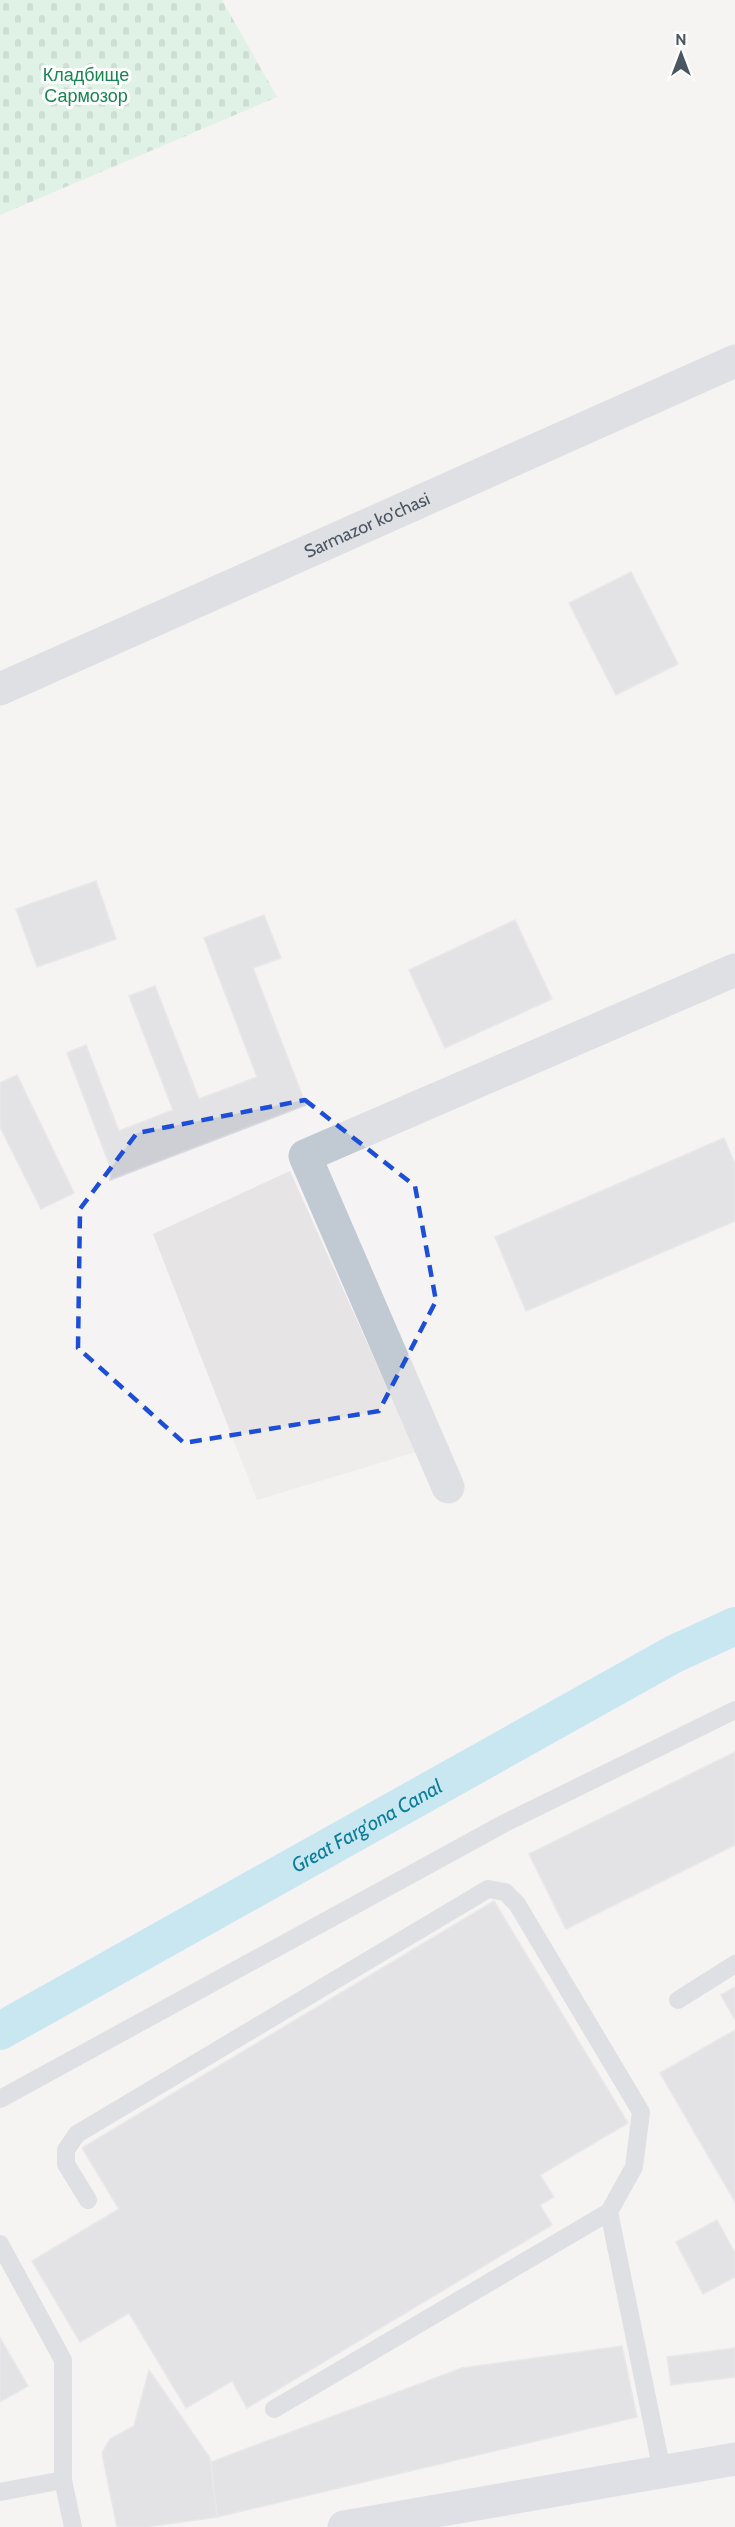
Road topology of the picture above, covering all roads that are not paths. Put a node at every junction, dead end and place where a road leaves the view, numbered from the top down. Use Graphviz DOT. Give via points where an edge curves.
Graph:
graph roads {
  1 [pos="735,361"];
  2 [pos="0,689"];
  3 [pos="735,970"];
  4 [pos="448,1487"];
  5 [pos="735,1710"];
  6 [pos="735,1964"];
  7 [pos="678,2000"];
  8 [pos="0,2099"];
  9 [pos="88,2200"];
  10 [pos="609,2212"];
  11 [pos="0,2244"];
  12 [pos="274,2409"];
  13 [pos="735,2458"];
  14 [pos="662,2471"];
  15 [pos="63,2480"];
  16 [pos="0,2492"];
  17 [pos="72,2527"];
  18 [pos="344,2527"];
  1 -- 2 [label="street, Sarmazor ko'chasi"];
  3 -- 4 [label="street" via="305,1156"];
  5 -- 8 [label="lane" via="506,1823"];
  6 -- 7 [label="lane"];
  9 -- 10 [label="lane" via="66,2164 66,2150 77,2134 488,1889 506,1892 517,1904 641,2112 634,2167"];
  10 -- 12 [label="lane"];
  10 -- 14 [label="lane"];
  11 -- 15 [label="lane" via="63,2360"];
  13 -- 14 [label="main road"];
  14 -- 18 [label="main road"];
  15 -- 16 [label="lane"];
  15 -- 17 [label="lane"];
}
